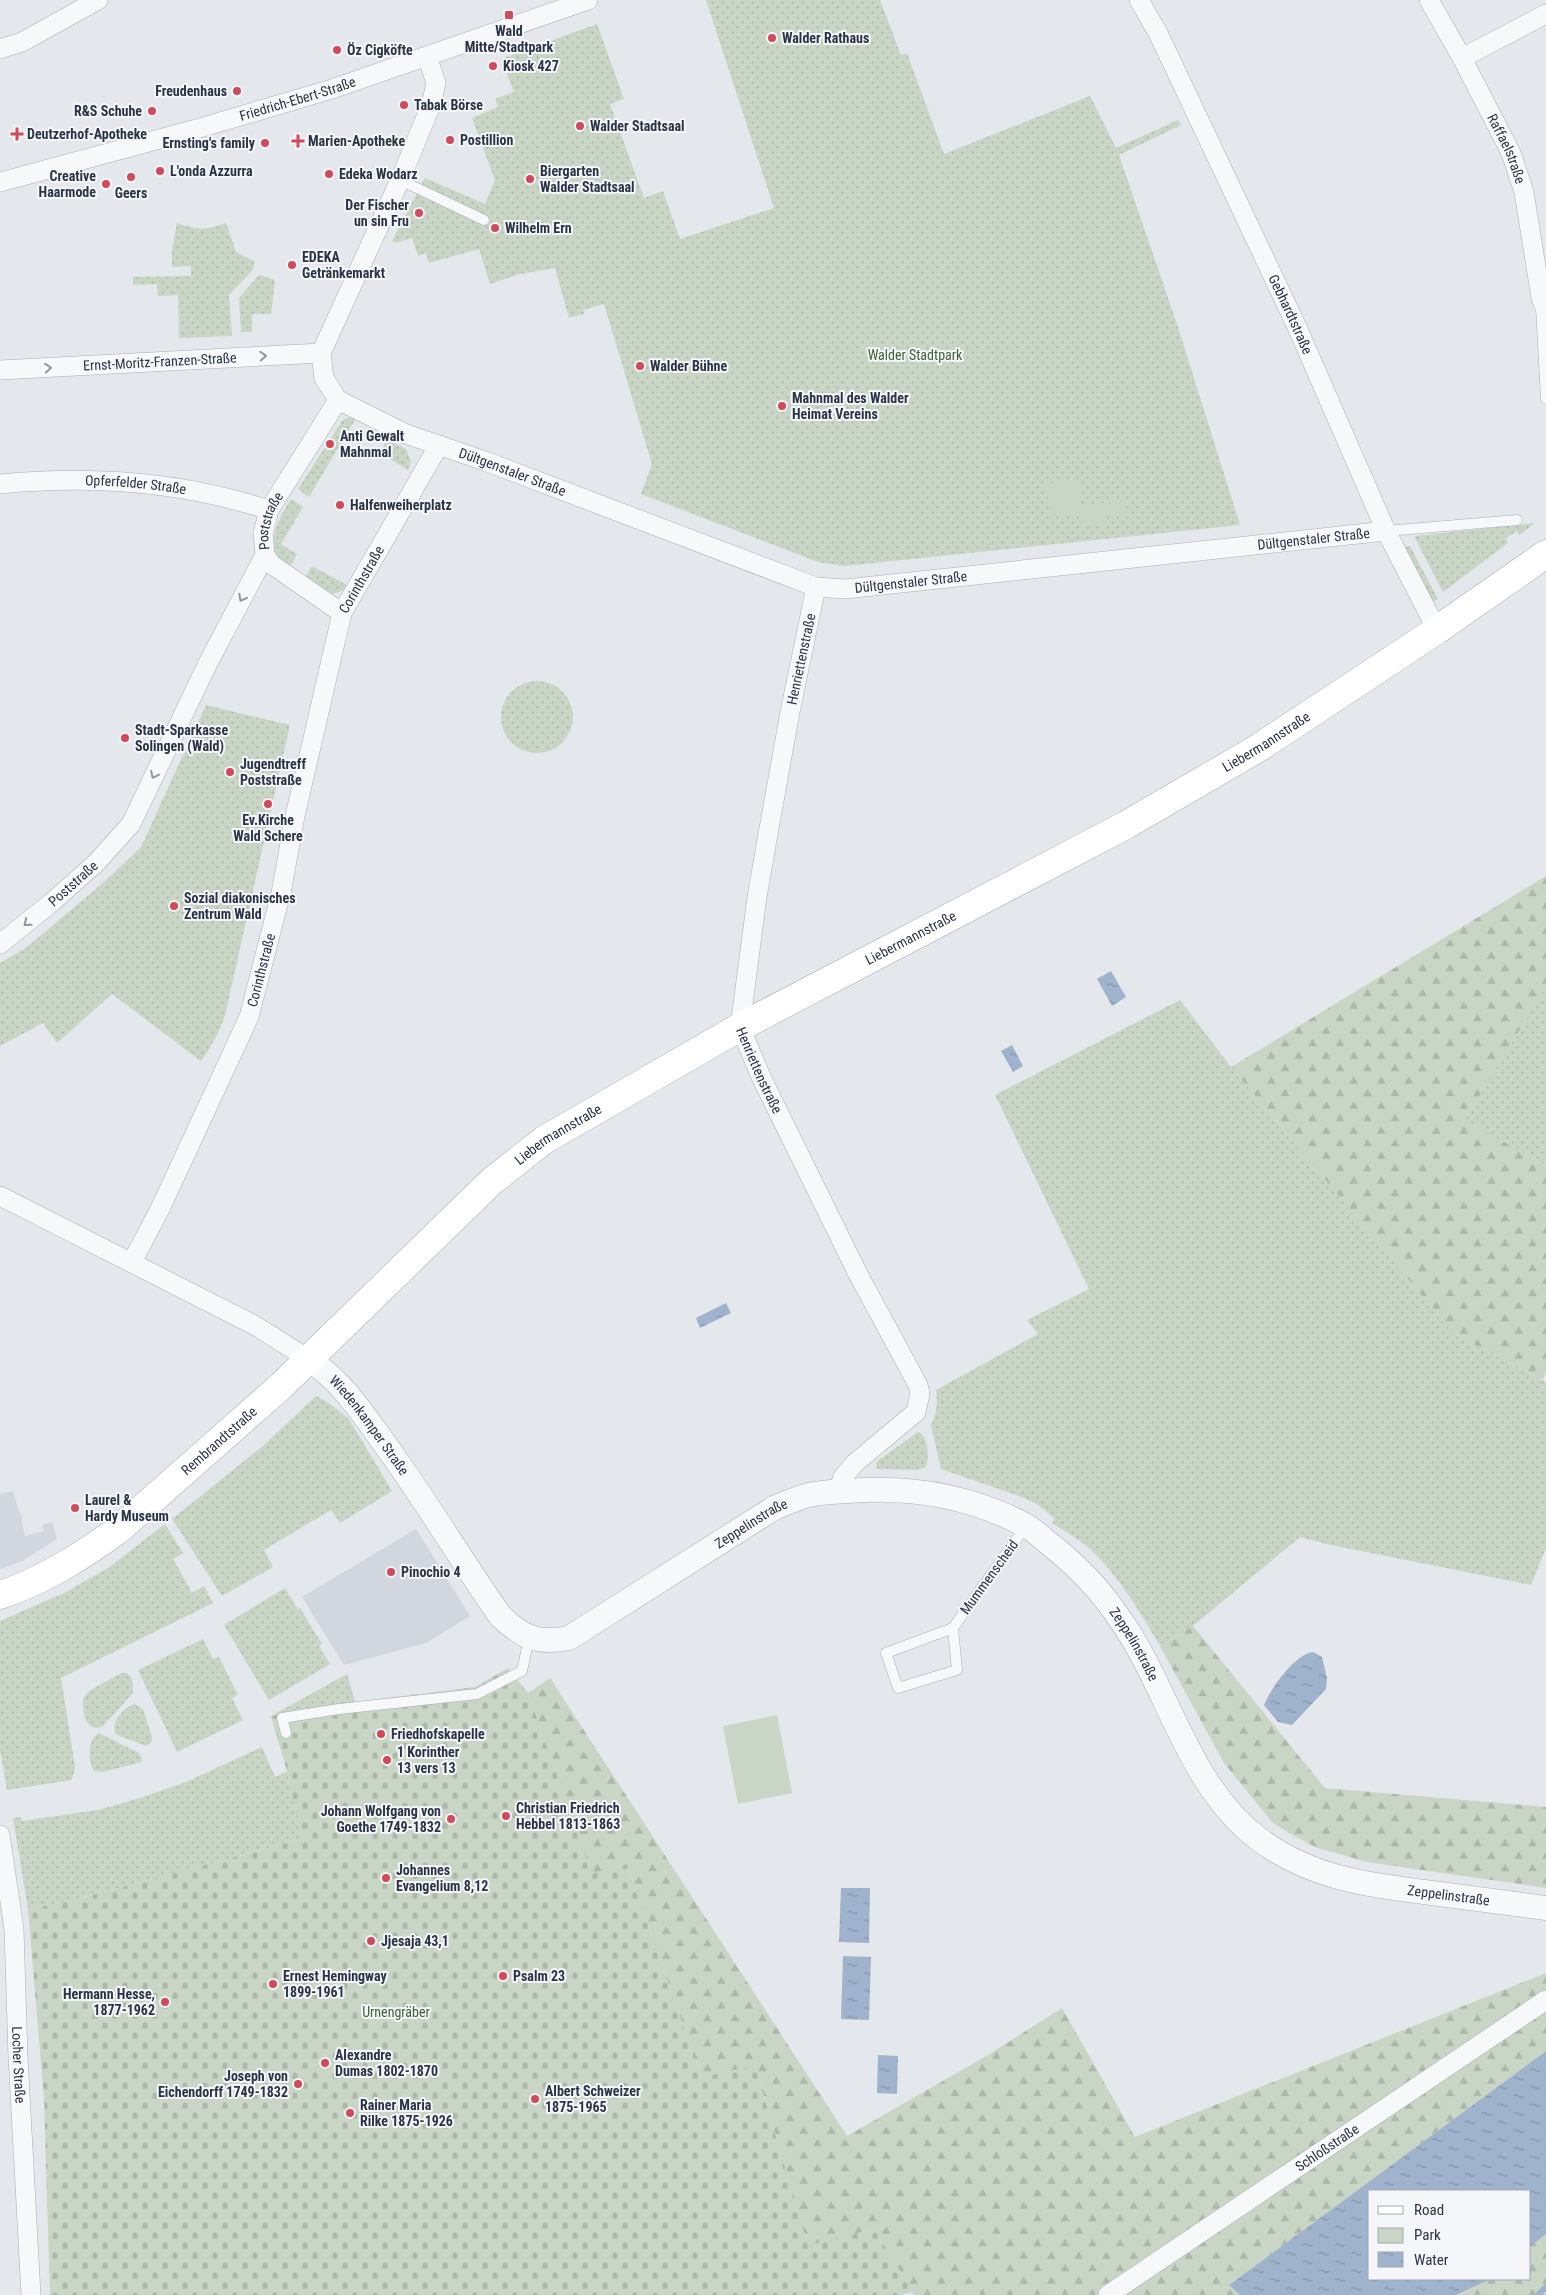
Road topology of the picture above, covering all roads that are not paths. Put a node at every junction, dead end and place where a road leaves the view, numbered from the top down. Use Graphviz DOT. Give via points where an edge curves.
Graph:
graph roads {
  1 [pos="98,0"];
  2 [pos="588,0"];
  3 [pos="1139,0"];
  4 [pos="1429,0"];
  5 [pos="1546,14"];
  6 [pos="0,49"];
  7 [pos="427,56"];
  8 [pos="1462,58"];
  9 [pos="400,180"];
  10 [pos="0,182"];
  11 [pos="484,220"];
  12 [pos="1543,304"];
  13 [pos="320,353"];
  14 [pos="1,373"];
  15 [pos="1546,399"];
  16 [pos="338,400"];
  17 [pos="439,445"];
  18 [pos="0,484"];
  19 [pos="269,510"];
  20 [pos="1516,520"];
  21 [pos="1386,531"];
  22 [pos="1546,554"];
  23 [pos="265,555"];
  24 [pos="816,587"];
  25 [pos="342,613"];
  26 [pos="1437,630"];
  27 [pos="0,944"];
  28 [pos="740,1027"];
  29 [pos="0,1196"];
  30 [pos="132,1262"];
  31 [pos="308,1359"];
  32 [pos="838,1491"];
  33 [pos="1026,1526"];
  34 [pos="680,1566"];
  35 [pos="0,1595"];
  36 [pos="953,1628"];
  37 [pos="529,1638"];
  38 [pos="286,1733"];
  39 [pos="0,1835"];
  40 [pos="1546,1908"];
  41 [pos="1546,2000"];
  42 [pos="31,2295"];
  43 [pos="1108,2295"];
  1 -- 6 [label="street" via="22,42"];
  2 -- 7 [label="street, Friedrich-Ebert-Straße"];
  3 -- 21 [label="street, Gebhardtstraße" via="1158,33 1277,285"];
  4 -- 8 [label="street, Raffaelstraße"];
  5 -- 8 [label="street"];
  7 -- 9 [label="street" via="436,83 431,105"];
  7 -- 10 [label="street, Friedrich-Ebert-Straße" via="323,92"];
  8 -- 12 [label="street, Raffaelstraße" via="1518,171"];
  9 -- 11 [label="lane"];
  9 -- 13 [label="street"];
  12 -- 15 [label="lane"];
  14 -- 13 [label="street, Ernst-Moritz-Franzen-Straße, one-way" via="110,363"];
  13 -- 16 [label="street" via="324,378"];
  16 -- 17 [label="street, Dültgenstaler Straße" via="406,434"];
  16 -- 19 [label="street, Poststraße"];
  17 -- 24 [label="street, Dültgenstaler Straße"];
  17 -- 25 [label="street, Corinthstraße"];
  18 -- 19 [label="street, Opferfelder Straße" via="103,480 158,484 204,492"];
  19 -- 23 [label="street, Poststraße" via="263,533"];
  20 -- 21 [label="lane, Dültgenstaler Straße"];
  21 -- 24 [label="street, Dültgenstaler Straße" via="845,589"];
  21 -- 26 [label="street, Gebhardtstraße"];
  22 -- 26 [label="main road, Liebermannstraße"];
  23 -- 25 [label="street" via="271,564"];
  23 -- 27 [label="street, Poststraße, one-way" via="208,663 131,824 96,863"];
  24 -- 28 [label="street, Henriettenstraße" via="768,832"];
  25 -- 30 [label="street, Corinthstraße" via="295,816 281,893 248,1017 160,1209"];
  26 -- 28 [label="main road, Liebermannstraße" via="1260,747 1126,825"];
  28 -- 31 [label="main road, Liebermannstraße" via="544,1140 492,1180"];
  28 -- 32 [label="street, Henriettenstraße" via="762,1079 920,1394 916,1412 855,1463 843,1477"];
  29 -- 30 [label="street, Wiedenkamper Straße"];
  30 -- 31 [label="street, Wiedenkamper Straße" via="256,1326"];
  31 -- 35 [label="main road, Rembrandtstraße" via="118,1530 50,1573"];
  31 -- 37 [label="street, Wiedenkamper Straße" via="332,1376 350,1395 409,1476 501,1617"];
  32 -- 33 [label="street, Zeppelinstraße" via="904,1489 932,1493 979,1505"];
  32 -- 34 [label="street, Zeppelinstraße" via="807,1495 774,1508"];
  33 -- 36 [label="lane, Mummenscheid"];
  33 -- 40 [label="street, Zeppelinstraße" via="1074,1563 1097,1586 1133,1639 1211,1789 1229,1812 1259,1839 1290,1859 1358,1884"];
  34 -- 37 [label="street, Wiedenkamper Straße" via="568,1638 550,1642"];
  36 -- 36 [label="lane, Mummenscheid" via="957,1670 898,1688 886,1653"];
  37 -- 38 [label="lane" via="522,1671 477,1694 339,1708 282,1718"];
  39 -- 42 [label="street, Locher Straße" via="14,1928"];
  41 -- 43 [label="street, Schloßstraße"];
}
